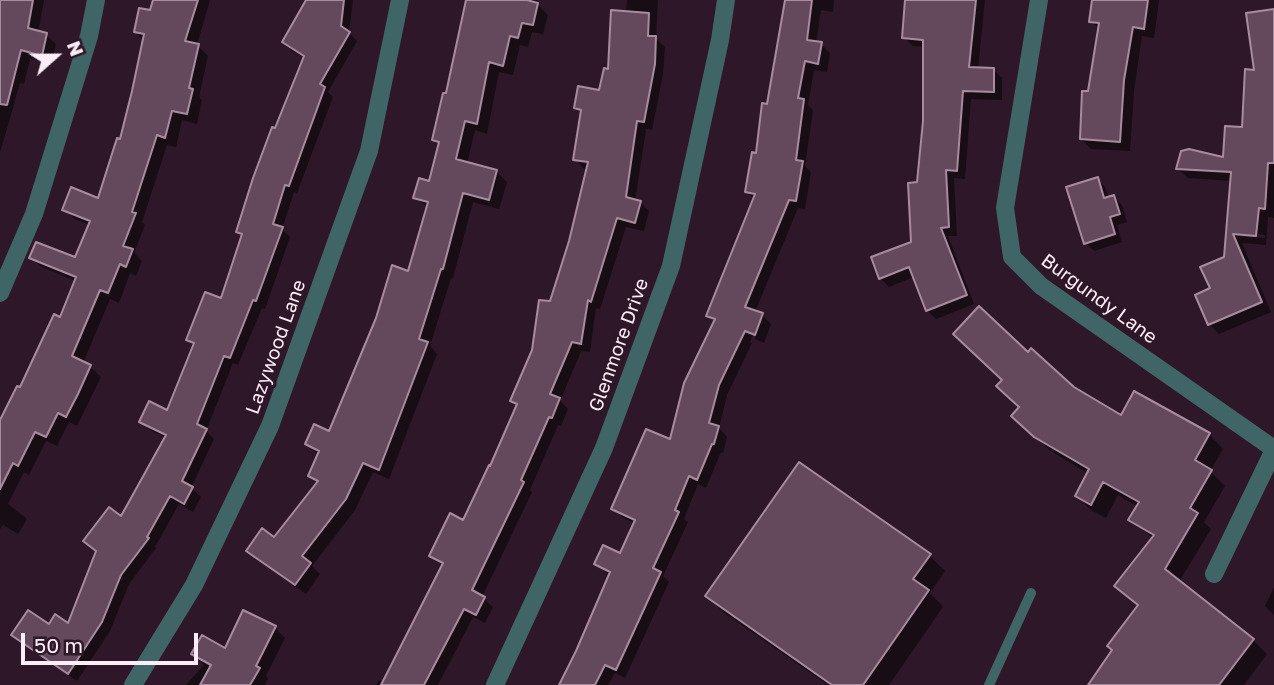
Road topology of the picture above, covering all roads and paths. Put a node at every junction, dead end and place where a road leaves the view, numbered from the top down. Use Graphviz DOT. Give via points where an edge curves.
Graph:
graph roads {
  1 [pos="96,0"];
  2 [pos="400,0"];
  3 [pos="726,0"];
  4 [pos="1039,0"];
  5 [pos="0,293"];
  6 [pos="1274,449"];
  7 [pos="1214,574"];
  8 [pos="1031,593"];
  9 [pos="133,685"];
  10 [pos="495,685"];
  11 [pos="989,685"];
  1 -- 5 [label="street" via="34,214"];
  2 -- 9 [label="street, Lazywood Lane" via="369,150 270,426 194,585"];
  3 -- 10 [label="street, Glenmore Drive" via="671,265 604,448"];
  4 -- 6 [label="street, Burgundy Lane" via="1005,208 1012,257 1041,286"];
  6 -- 7 [label="street"];
  8 -- 11 [label="lane"];
}
